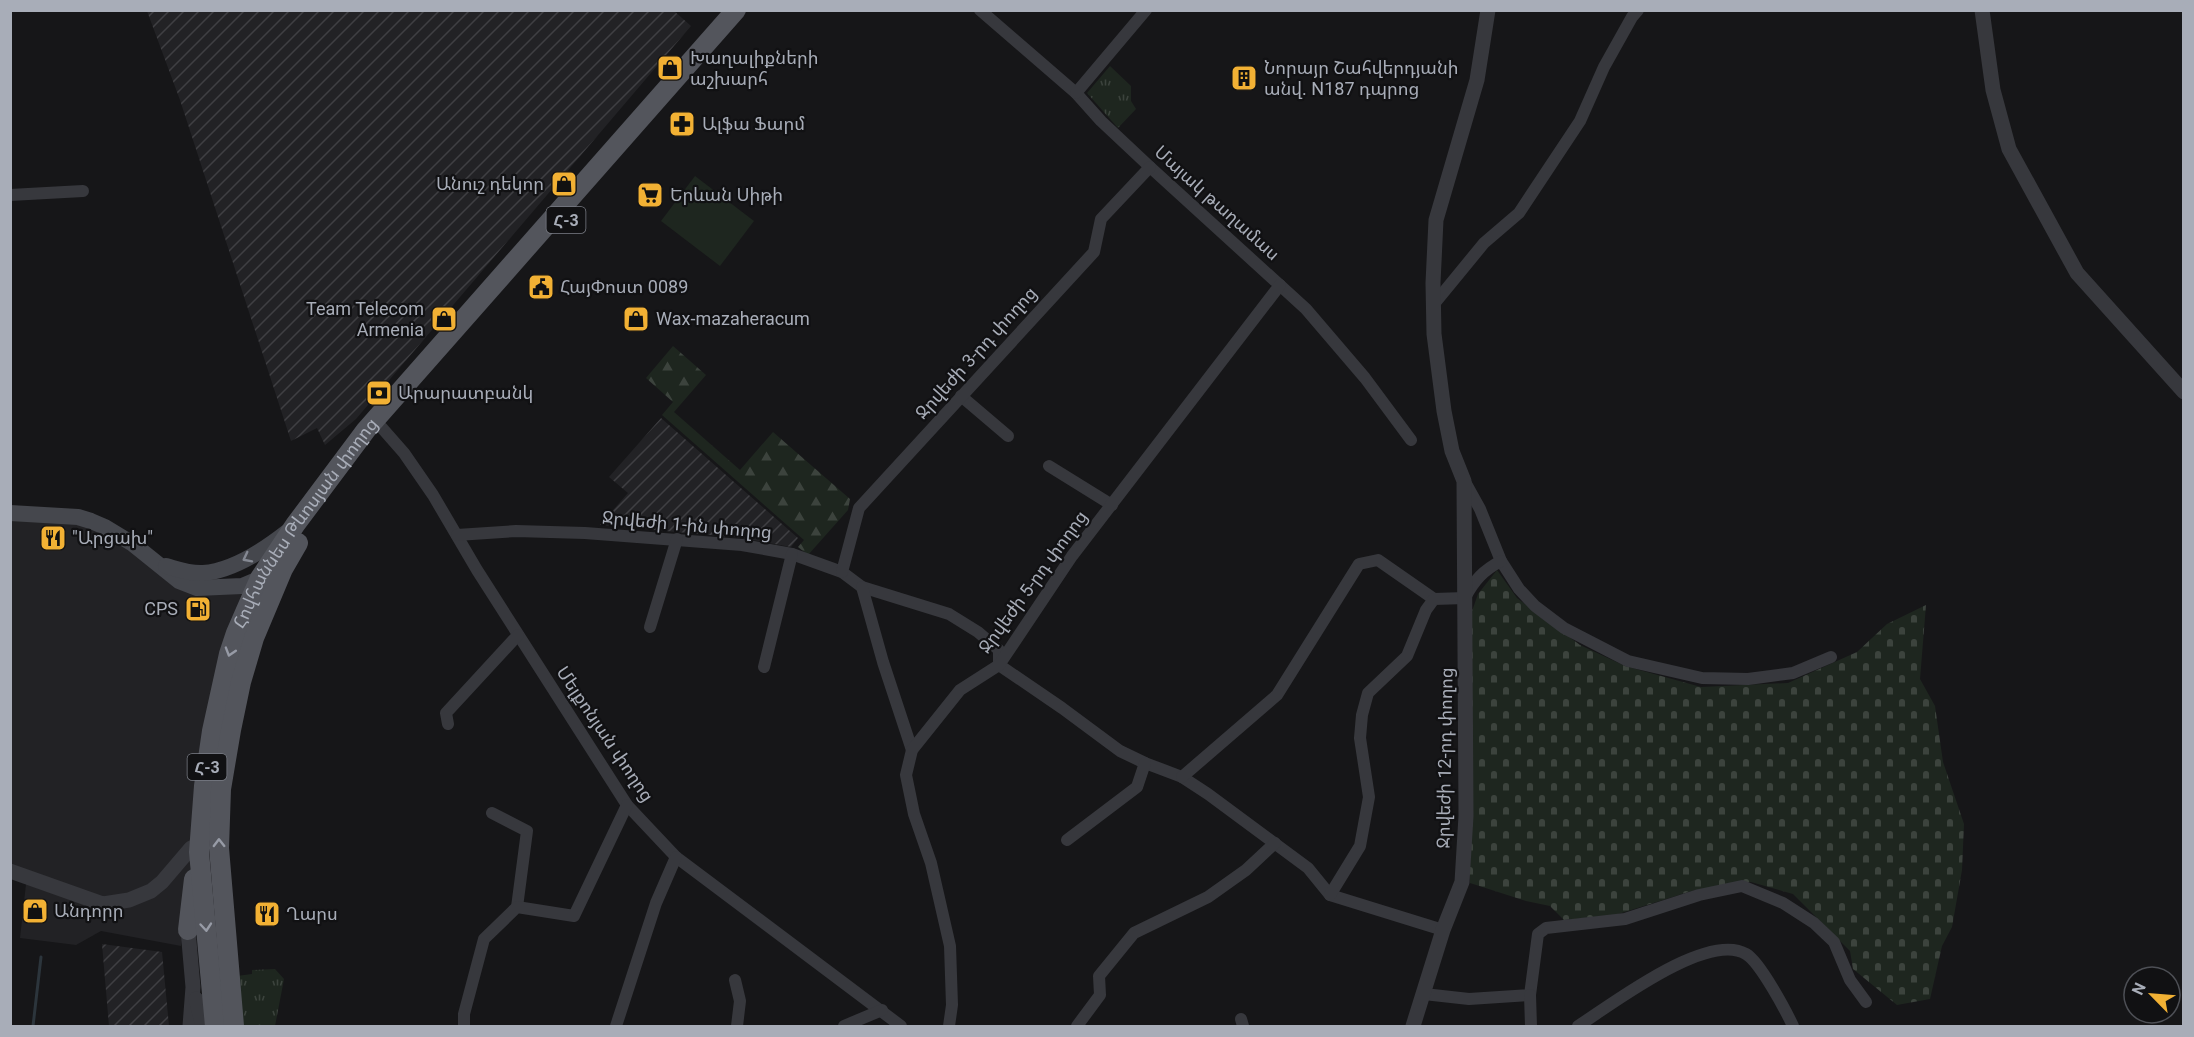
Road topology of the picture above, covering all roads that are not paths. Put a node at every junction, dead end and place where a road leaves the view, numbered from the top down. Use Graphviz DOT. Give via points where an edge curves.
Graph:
graph roads {
  1 [pos="736,10"];
  2 [pos="748,10"];
  3 [pos="980,10"];
  4 [pos="1146,10"];
  5 [pos="1488,10"];
  6 [pos="1638,10"];
  7 [pos="1982,10"];
  8 [pos="1076,93"];
  9 [pos="1150,167"];
  10 [pos="83,191"];
  11 [pos="10,195"];
  12 [pos="1280,285"];
  13 [pos="1434,304"];
  14 [pos="2184,392"];
  15 [pos="961,396"];
  16 [pos="379,424"];
  17 [pos="1008,436"];
  18 [pos="1412,440"];
  19 [pos="1049,466"];
  20 [pos="1464,481"];
  21 [pos="1112,505"];
  22 [pos="10,513"];
  23 [pos="295,525"];
  24 [pos="457,535"];
  25 [pos="677,539"];
  26 [pos="296,546"];
  27 [pos="792,554"];
  28 [pos="1501,561"];
  29 [pos="161,565"];
  30 [pos="283,569"];
  31 [pos="842,572"];
  32 [pos="260,578"];
  33 [pos="862,588"];
  34 [pos="1465,598"];
  35 [pos="1434,599"];
  36 [pos="650,627"];
  37 [pos="518,634"];
  38 [pos="1831,657"];
  39 [pos="999,665"];
  40 [pos="764,668"];
  41 [pos="448,724"];
  42 [pos="912,750"];
  43 [pos="1145,763"];
  44 [pos="1182,777"];
  45 [pos="212,788"];
  46 [pos="627,805"];
  47 [pos="492,813"];
  48 [pos="1067,840"];
  49 [pos="1275,843"];
  50 [pos="199,849"];
  51 [pos="676,857"];
  52 [pos="10,871"];
  53 [pos="1330,895"];
  54 [pos="517,907"];
  55 [pos="188,930"];
  56 [pos="1443,930"];
  57 [pos="735,980"];
  58 [pos="192,987"];
  59 [pos="1424,994"];
  60 [pos="1530,995"];
  61 [pos="1866,1002"];
  62 [pos="882,1010"];
  63 [pos="190,1026"];
  64 [pos="203,1026"];
  65 [pos="215,1026"];
  66 [pos="234,1026"];
  67 [pos="464,1026"];
  68 [pos="616,1026"];
  69 [pos="737,1026"];
  70 [pos="844,1026"];
  71 [pos="901,1026"];
  72 [pos="949,1026"];
  73 [pos="1077,1026"];
  74 [pos="1413,1026"];
  75 [pos="1531,1026"];
  76 [pos="1578,1026"];
  77 [pos="1793,1026"];
  1 -- 16 [label="main road, Հովհաննես Թևոսյան փողոց / Հ-3"];
  2 -- 16 [label="main road, Հովհաննես Թևոսյան փողոց / Հ-3"];
  3 -- 8 [label="street, Մայակ թաղամաս"];
  4 -- 8 [label="street"];
  5 -- 13 [label="street" via="1477,80 1436,220"];
  6 -- 13 [label="street" via="1604,67 1580,121 1519,213 1484,243"];
  7 -- 14 [label="street" via="1993,90 2009,149 2077,273"];
  8 -- 9 [label="street, Մայակ թաղամաս"];
  9 -- 12 [label="street, Մայակ թաղամաս"];
  9 -- 15 [label="street, Ջրվեժի 3-րդ փողոց" via="1101,219 1094,252"];
  10 -- 11 [label="street"];
  12 -- 18 [label="street, Մայակ թաղամաս" via="1306,309 1365,378"];
  12 -- 21 [label="street, Ջրվեժի 5-րդ փողոց"];
  13 -- 20 [label="street" via="1444,411 1452,451"];
  15 -- 17 [label="street"];
  15 -- 31 [label="street, Ջրվեժի 3-րդ փողոց" via="859,508"];
  16 -- 23 [label="main road, Հովհաննես Թևոսյան փողոց / Հ-3"];
  16 -- 24 [label="street, Մելքոնյան փողոց" via="404,453"];
  16 -- 26 [label="main road, Հովհաննես Թևոսյան փողոց / Հ-3"];
  19 -- 21 [label="street"];
  20 -- 28 [label="street"];
  20 -- 34 [label="street, Ջրվեժի 12-րդ փողոց"];
  21 -- 39 [label="street, Ջրվեժի 5-րդ փողոց" via="1072,556"];
  22 -- 29 [label="main road" via="91,521"];
  23 -- 26 [label="main road"];
  23 -- 29 [label="main road, one-way" via="268,547 226,568 203,573"];
  23 -- 32 [label="main road, Հովհաննես Թևոսյան փողոց / Հ-3"];
  24 -- 25 [label="street, Ջրվեժի 1-ին փողոց" via="516,531"];
  24 -- 37 [label="street, Մելքոնյան փողոց"];
  25 -- 27 [label="street, Ջրվեժի 1-ին փողոց"];
  25 -- 36 [label="street"];
  26 -- 30 [label="main road, Հովհաննես Թևոսյան փողոց / Հ-3"];
  27 -- 31 [label="street, Ջրվեժի 1-ին փողոց"];
  27 -- 40 [label="street"];
  28 -- 34 [label="street" via="1475,580"];
  28 -- 38 [label="street" via="1535,606 1564,628 1628,661 1702,678 1748,679 1792,673"];
  29 -- 32 [label="main road" via="179,581 197,588 242,586"];
  30 -- 32 [label="main road"];
  30 -- 45 [label="main road, Հովհաննես Թևոսյան փողոց / Հ-3" via="254,639"];
  31 -- 33 [label="street, Ջրվեժի 1-ին փողոց"];
  32 -- 45 [label="main road, Հովհաննես Թևոսյան փողոց / Հ-3, one-way" via="227,662 212,731"];
  33 -- 39 [label="street, Ջրվեժի 1-ին փողոց" via="949,614 999,650"];
  33 -- 42 [label="street"];
  34 -- 35 [label="street"];
  34 -- 56 [label="street, Ջրվեժի 12-րդ փողոց" via="1466,816 1462,882"];
  35 -- 44 [label="street" via="1378,560 1359,564 1277,695"];
  35 -- 53 [label="street" via="1407,656 1368,693 1360,738 1370,797 1360,846"];
  37 -- 41 [label="street" via="446,713"];
  37 -- 46 [label="street, Մելքոնյան փողոց"];
  39 -- 42 [label="street, Ջրվեժի 5-րդ փողոց" via="960,690"];
  39 -- 43 [label="street" via="1120,751"];
  42 -- 72 [label="street, Ջրվեժի 5-րդ փողոց" via="906,775 950,946"];
  43 -- 44 [label="street"];
  43 -- 48 [label="street" via="1137,787"];
  44 -- 49 [label="street"];
  45 -- 50 [label="main road, Հովհաննես Թևոսյան փողոց / Հ-3"];
  66 -- 45 [label="main road, Հովհաննես Թևոսյան փողոց / Հ-3, one-way"];
  46 -- 51 [label="street, Մելքոնյան փողոց"];
  46 -- 54 [label="street" via="574,916"];
  47 -- 54 [label="street" via="527,831"];
  49 -- 53 [label="street" via="1308,868"];
  49 -- 73 [label="street" via="1208,897 1134,933 1100,976 1100,995"];
  50 -- 52 [label="street" via="191,848 151,891 103,904"];
  50 -- 55 [label="main road"];
  50 -- 65 [label="main road, Հովհաննես Թևոսյան փողոց / Հ-3, one-way"];
  51 -- 62 [label="street, Մելքոնյան փողոց"];
  51 -- 68 [label="street" via="656,903"];
  53 -- 56 [label="street"];
  54 -- 67 [label="street" via="484,939"];
  55 -- 58 [label="street"];
  56 -- 59 [label="street, Ջրվեժի 12-րդ փողոց"];
  57 -- 69 [label="street" via="740,1001"];
  58 -- 63 [label="street"];
  58 -- 64 [label="street"];
  59 -- 60 [label="street" via="1469,999"];
  59 -- 74 [label="street, Ջրվեժի 12-րդ փողոց"];
  60 -- 61 [label="street" via="1538,934 1546,928 1624,919 1742,886 1783,903 1814,923 1834,942 1850,980"];
  60 -- 75 [label="street"];
  62 -- 70 [label="street"];
  62 -- 71 [label="street, Մելքոնյան փողոց"];
  76 -- 77 [label="street" via="1667,968 1710,952 1735,949 1748,955 1763,974"];
}
